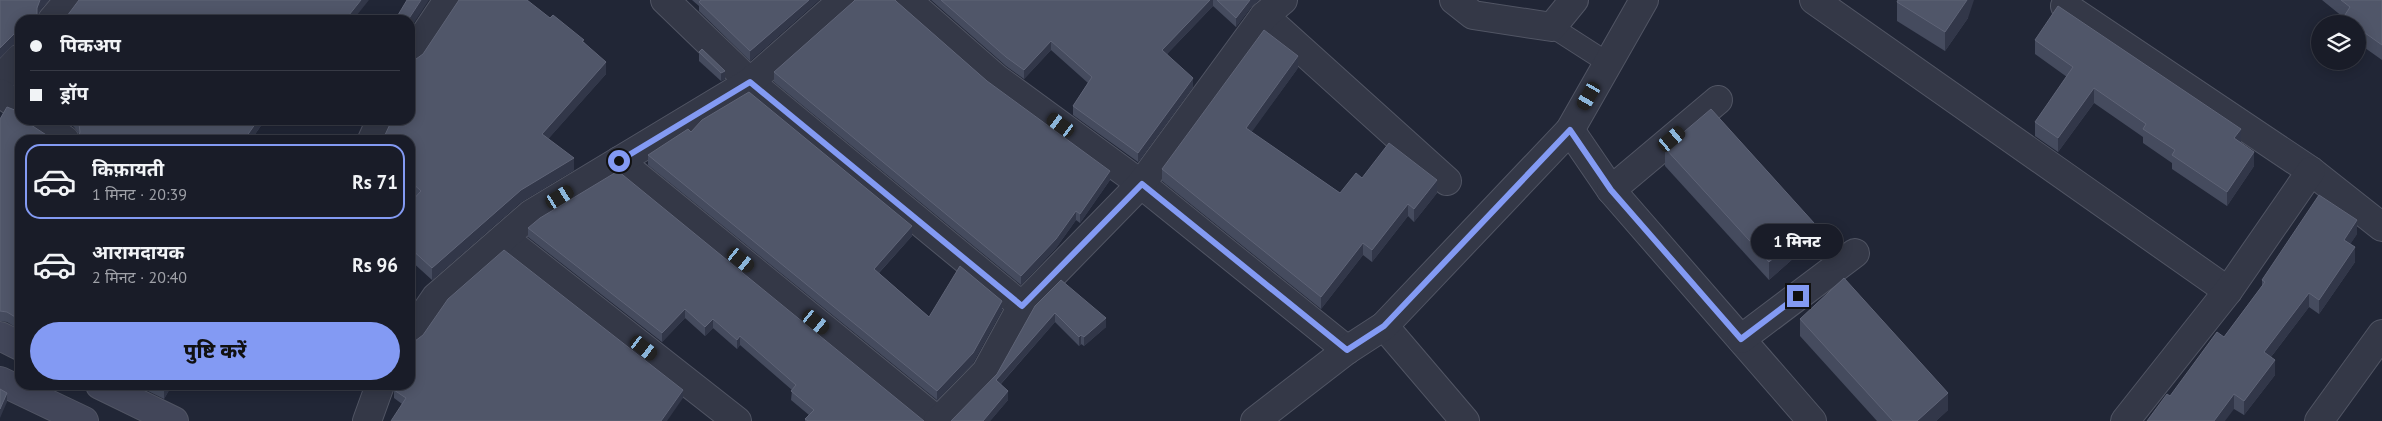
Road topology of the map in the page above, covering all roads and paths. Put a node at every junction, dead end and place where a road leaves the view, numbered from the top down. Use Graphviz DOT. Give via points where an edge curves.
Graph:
graph roads {
  1 [pos="69,0"];
  2 [pos="448,0"];
  3 [pos="665,0"];
  4 [pos="843,0"];
  5 [pos="907,0"];
  6 [pos="1454,0"];
  7 [pos="1574,0"];
  8 [pos="1644,0"];
  9 [pos="1814,0"];
  10 [pos="2066,6"];
  11 [pos="1273,8"];
  12 [pos="56,15"];
  13 [pos="1552,27"];
  14 [pos="415,50"];
  15 [pos="1608,63"];
  16 [pos="750,82"];
  17 [pos="0,93"];
  18 [pos="1718,100"];
  19 [pos="15,104"];
  20 [pos="44,125"];
  21 [pos="1570,130"];
  22 [pos="58,135"];
  23 [pos="619,161"];
  24 [pos="2310,171"];
  25 [pos="1447,181"];
  26 [pos="1142,184"];
  27 [pos="1611,190"];
  28 [pos="2382,227"];
  29 [pos="504,238"];
  30 [pos="1855,253"];
  31 [pos="2228,291"];
  32 [pos="1022,306"];
  33 [pos="1384,326"];
  34 [pos="415,328"];
  35 [pos="2382,334"];
  36 [pos="0,336"];
  37 [pos="1741,339"];
  38 [pos="15,344"];
  39 [pos="1347,350"];
  40 [pos="0,381"];
  41 [pos="15,388"];
  42 [pos="19,390"];
  43 [pos="110,390"];
  44 [pos="378,390"];
  45 [pos="84,421"];
  46 [pos="174,421"];
  47 [pos="367,421"];
  48 [pos="737,421"];
  49 [pos="938,421"];
  50 [pos="1255,421"];
  51 [pos="1465,421"];
  52 [pos="1812,421"];
  53 [pos="2125,421"];
  54 [pos="2319,421"];
  1 -- 12 [label="street"];
  2 -- 14 [label="street"];
  3 -- 16 [label="street"];
  4 -- 16 [label="street"];
  5 -- 26 [label="street" via="996,78"];
  6 -- 13 [label="street" via="1472,15"];
  7 -- 13 [label="street"];
  8 -- 15 [label="street"];
  9 -- 31 [label="street"];
  10 -- 24 [label="street"];
  11 -- 25 [label="street"];
  11 -- 26 [label="street"];
  13 -- 15 [label="lane"];
  15 -- 21 [label="street"];
  16 -- 23 [label="street"];
  16 -- 32 [label="street"];
  17 -- 19 [label="street"];
  18 -- 27 [label="street"];
  20 -- 22 [label="street"];
  21 -- 27 [label="street"];
  21 -- 33 [label="street"];
  23 -- 29 [label="street" via="531,214"];
  23 -- 49 [label="street"];
  24 -- 28 [label="street"];
  24 -- 31 [label="street"];
  26 -- 32 [label="street"];
  26 -- 39 [label="street"];
  27 -- 37 [label="street"];
  29 -- 34 [label="street" via="436,297"];
  29 -- 48 [label="street"];
  30 -- 37 [label="street"];
  31 -- 53 [label="street"];
  32 -- 49 [label="street" via="986,372"];
  33 -- 39 [label="street"];
  33 -- 51 [label="street"];
  35 -- 54 [label="street"];
  36 -- 38 [label="main road"];
  37 -- 52 [label="street"];
  39 -- 50 [label="street"];
  40 -- 41 [label="main road"];
  42 -- 45 [label="main road"];
  43 -- 46 [label="main road"];
  44 -- 47 [label="street"];
}
